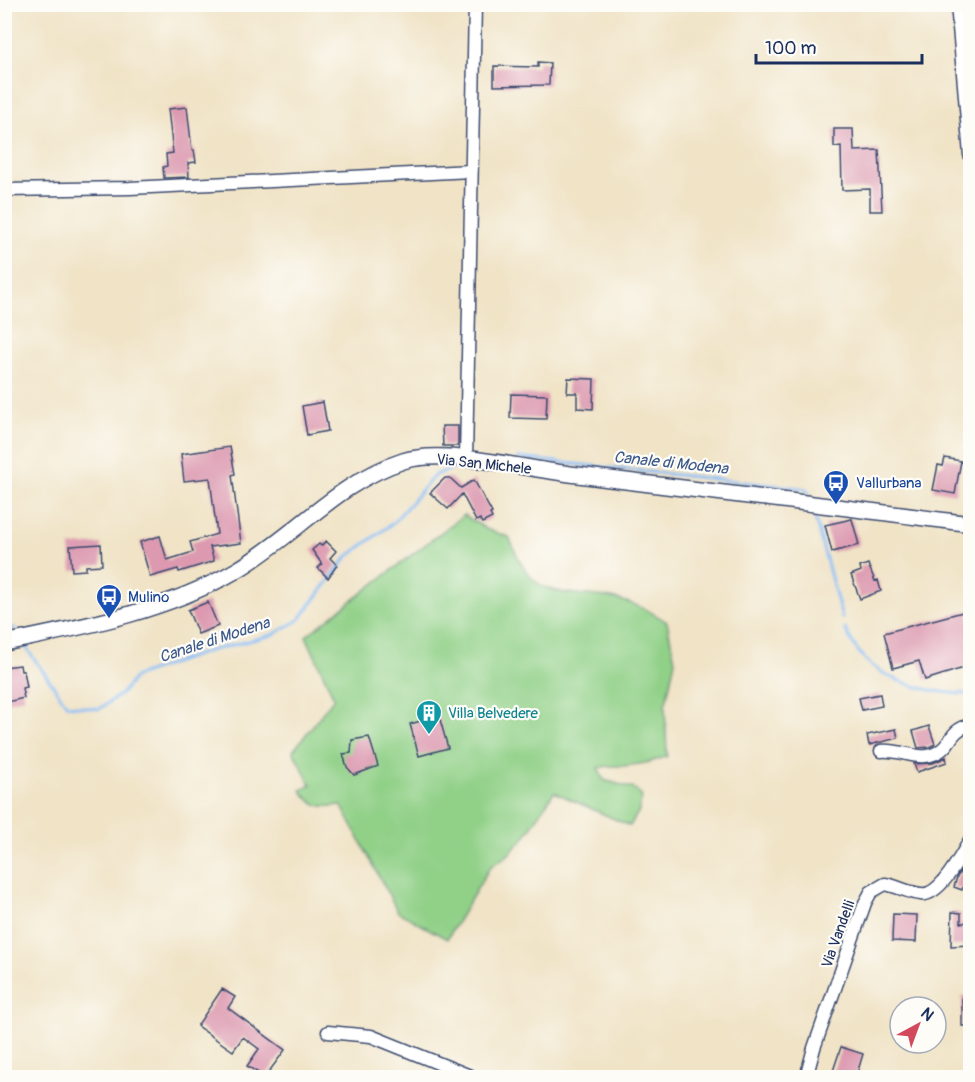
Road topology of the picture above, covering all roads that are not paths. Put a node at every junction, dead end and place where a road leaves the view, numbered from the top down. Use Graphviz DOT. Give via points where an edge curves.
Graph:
graph roads {
  1 [pos="475,4"];
  2 [pos="957,4"];
  3 [pos="970,155"];
  4 [pos="471,171"];
  5 [pos="4,190"];
  6 [pos="466,459"];
  7 [pos="970,524"];
  8 [pos="4,643"];
  9 [pos="970,724"];
  10 [pos="881,750"];
  11 [pos="970,840"];
  12 [pos="327,1032"];
  13 [pos="475,1077"];
  14 [pos="806,1077"];
  1 -- 4 [label="street"];
  2 -- 3 [label="street"];
  4 -- 5 [label="street" via="130,188"];
  4 -- 6 [label="street"];
  6 -- 7 [label="main road, Via San Michele"];
  6 -- 8 [label="main road, Via San Michele" via="405,460 364,477 236,571 157,606"];
  9 -- 10 [label="street" via="954,732 936,753 921,757"];
  11 -- 14 [label="street, Via Vandelli" via="944,881 931,893 919,894 885,884 871,892"];
  12 -- 13 [label="street" via="372,1036"];
}
